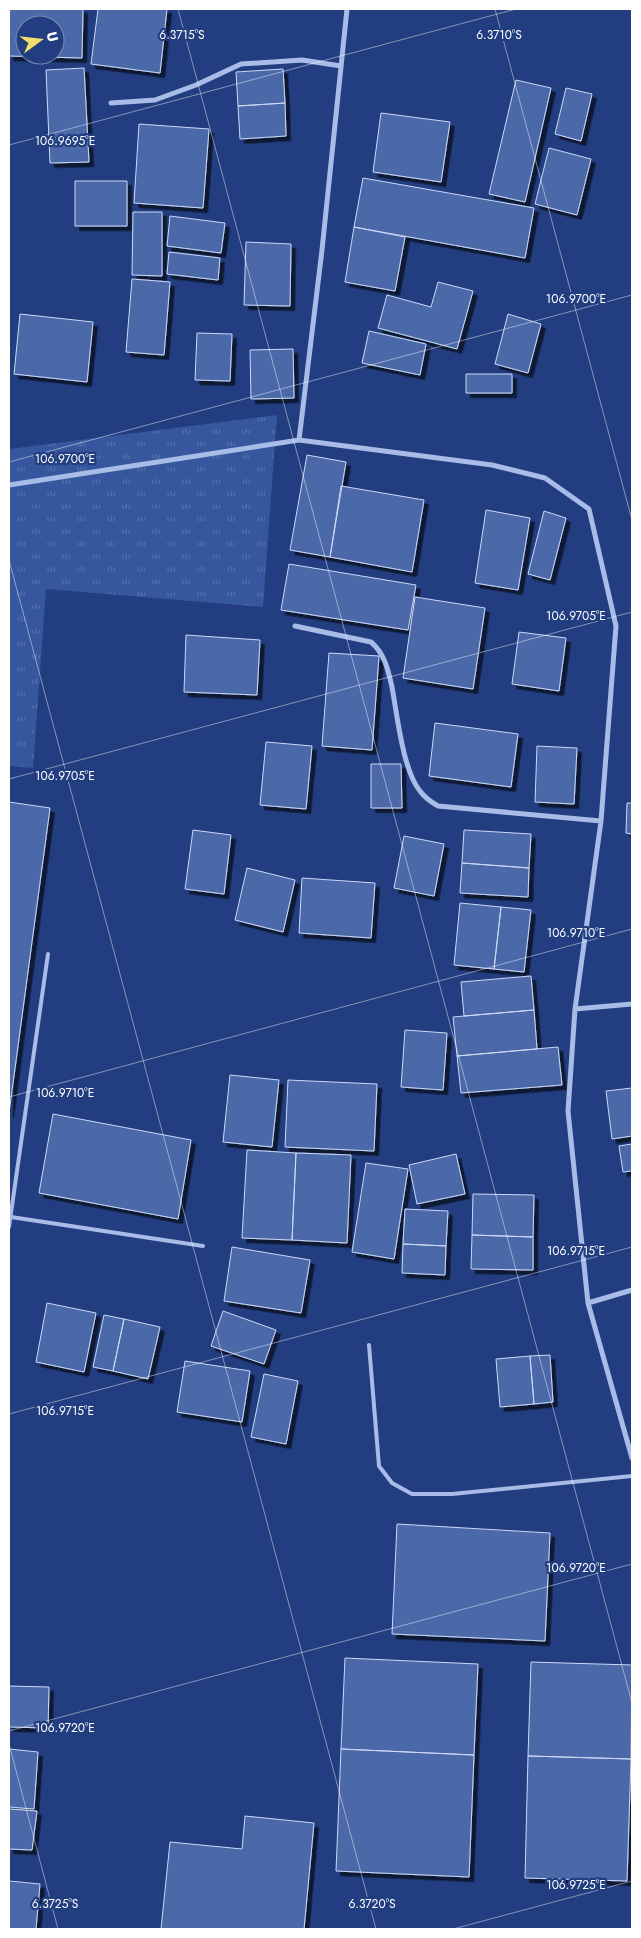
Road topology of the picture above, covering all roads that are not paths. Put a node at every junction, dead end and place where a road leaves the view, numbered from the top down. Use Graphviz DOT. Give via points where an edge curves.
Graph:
graph roads {
  1 [pos="347,9"];
  2 [pos="341,66"];
  3 [pos="112,103"];
  4 [pos="299,440"];
  5 [pos="9,485"];
  6 [pos="295,626"];
  7 [pos="600,821"];
  8 [pos="48,954"];
  9 [pos="632,1004"];
  10 [pos="575,1009"];
  11 [pos="11,1216"];
  12 [pos="9,1227"];
  13 [pos="203,1246"];
  14 [pos="632,1290"];
  15 [pos="588,1303"];
  16 [pos="369,1345"];
  17 [pos="632,1458"];
  18 [pos="632,1476"];
  1 -- 2 [label="street"];
  2 -- 3 [label="street" via="302,60 241,64 155,100"];
  2 -- 4 [label="street"];
  4 -- 5 [label="street"];
  4 -- 7 [label="street" via="501,467 545,478 590,509 616,626"];
  6 -- 7 [label="street" via="371,642 380,649 390,680 407,762 414,782 428,800 438,806"];
  7 -- 10 [label="street"];
  8 -- 11 [label="lane"];
  9 -- 10 [label="street"];
  10 -- 15 [label="street" via="568,1111"];
  11 -- 12 [label="lane"];
  11 -- 13 [label="lane"];
  14 -- 15 [label="street"];
  15 -- 17 [label="street"];
  16 -- 18 [label="lane" via="380,1466 392,1483 412,1494 452,1494"];
}
